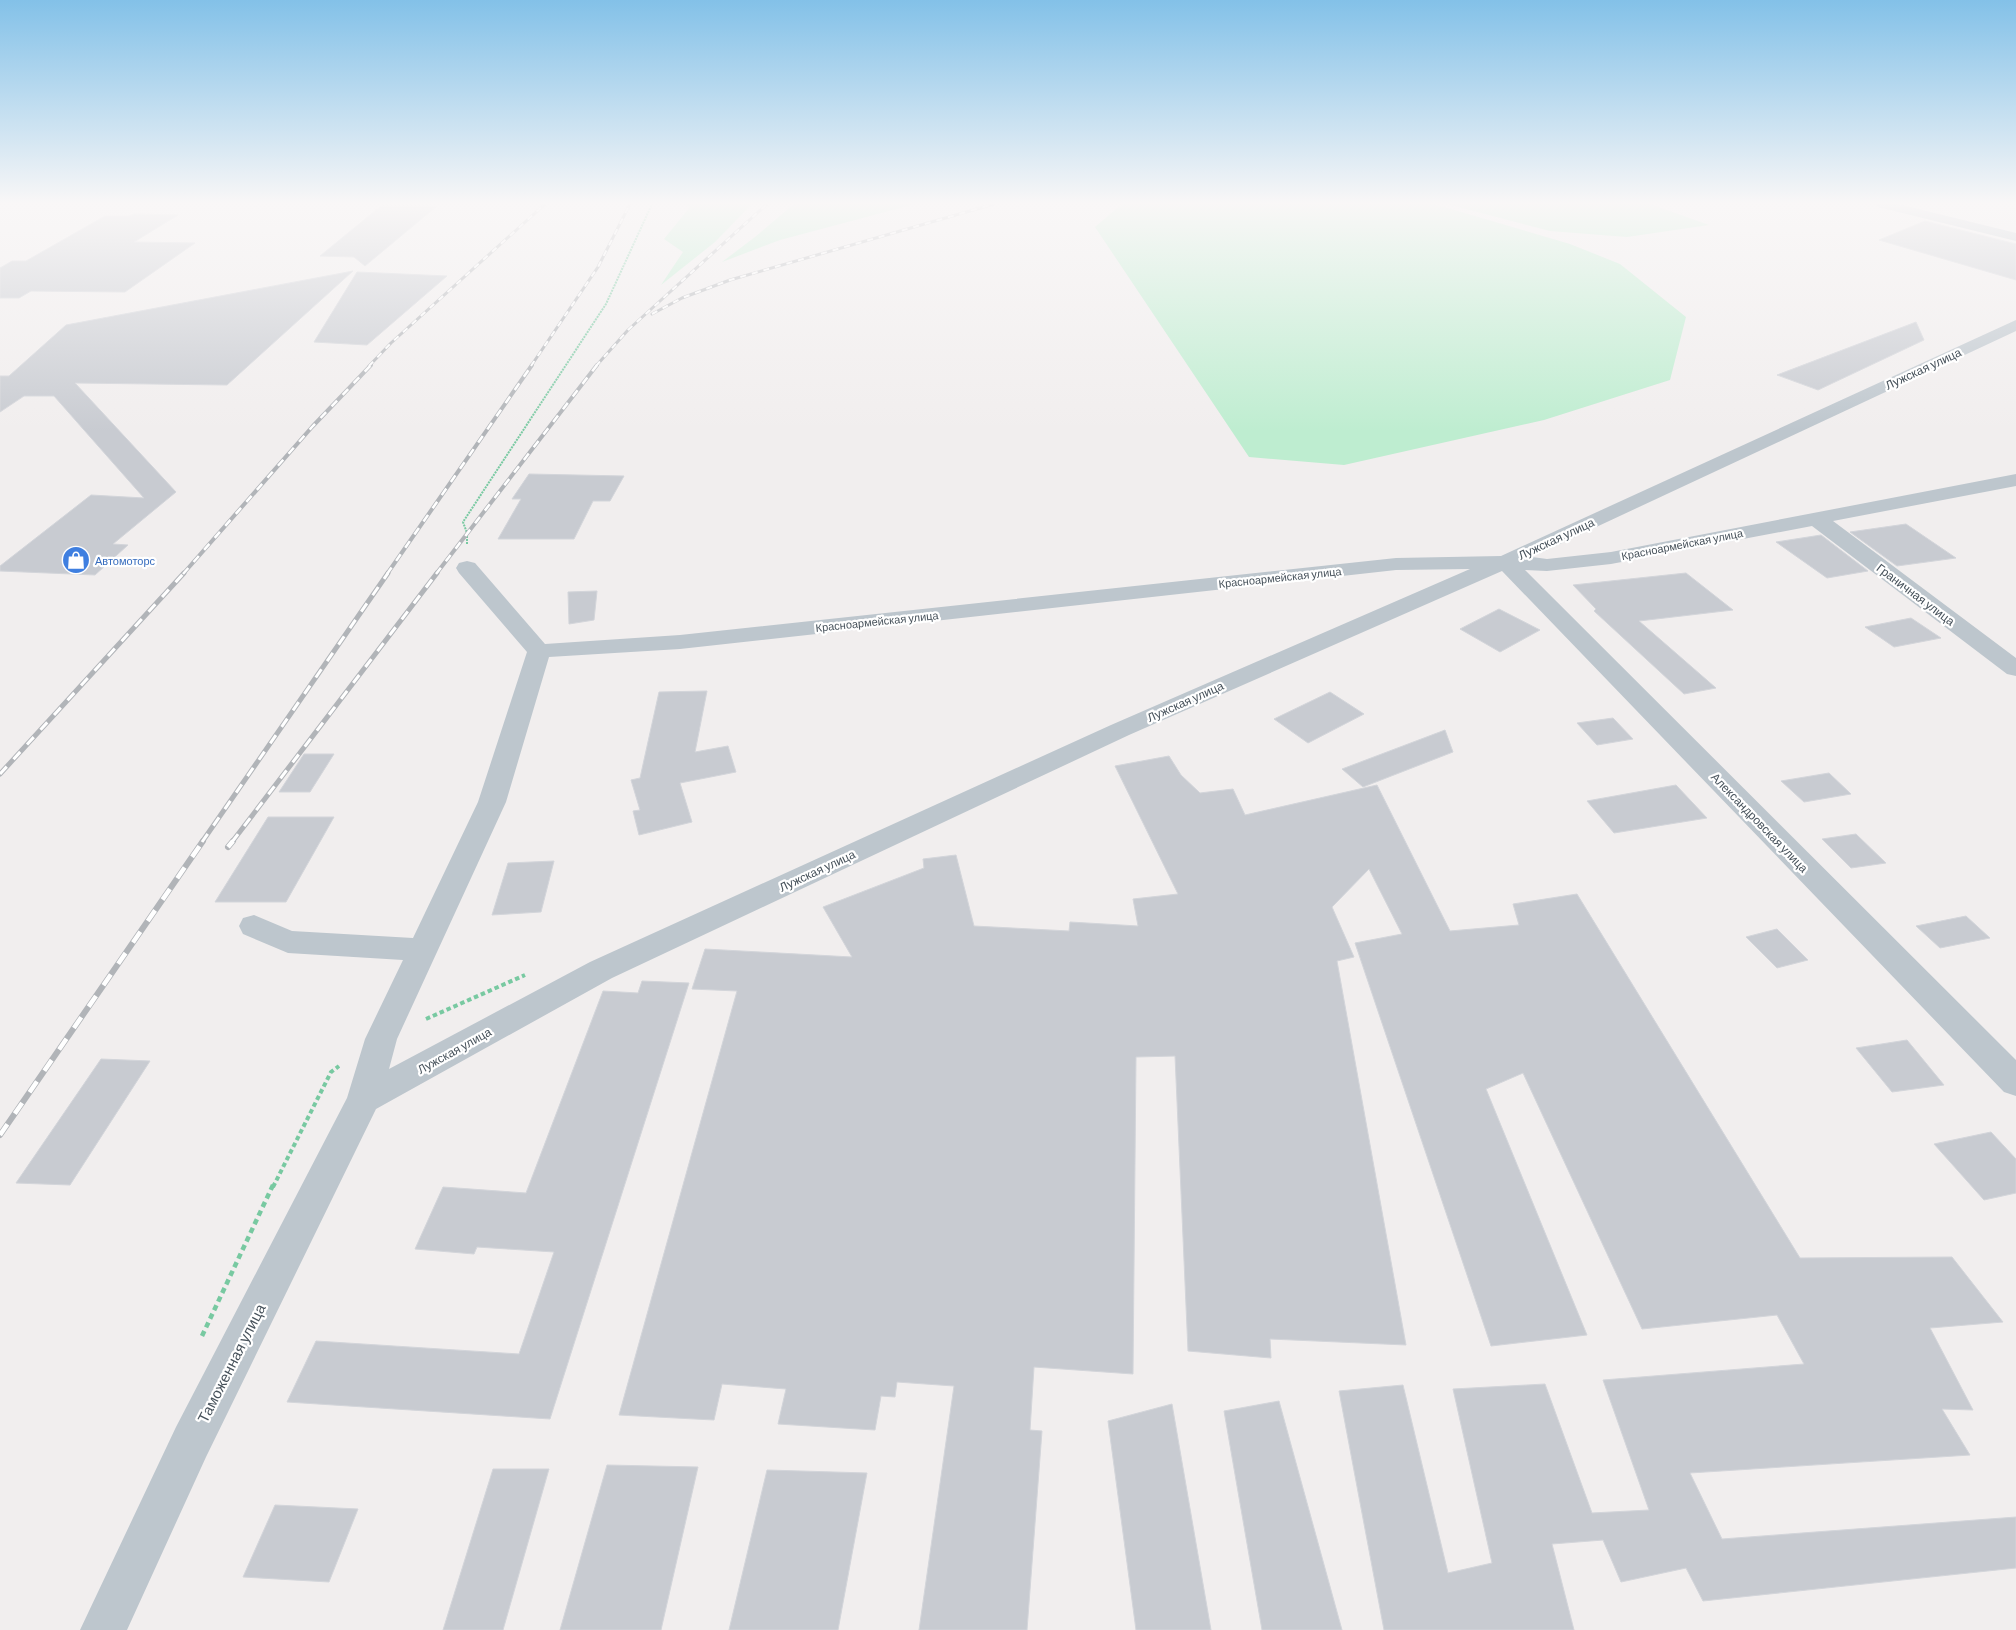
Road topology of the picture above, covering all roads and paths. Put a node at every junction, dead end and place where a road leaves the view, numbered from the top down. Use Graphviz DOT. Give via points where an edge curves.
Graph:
graph roads {
  1 [pos="617,280"];
  2 [pos="2016,325"];
  3 [pos="2016,480"];
  4 [pos="1816,519"];
  5 [pos="1505,562"];
  6 [pos="467,568"];
  7 [pos="539,651"];
  8 [pos="2016,669"];
  9 [pos="254,926"];
  10 [pos="421,950"];
  11 [pos="527,974"];
  12 [pos="381,1039"];
  13 [pos="2016,1082"];
  14 [pos="364,1099"];
  15 [pos="198,1345"];
  16 [pos="103,1630"];
  1 -- 6 [label="path" via="606,304 463,522 468,533"];
  2 -- 5 [label="street, Лужская улица"];
  3 -- 4 [label="street, Красноармейская улица"];
  4 -- 5 [label="street, Красноармейская улица" via="1611,558 1547,565"];
  4 -- 8 [label="street, Граничная улица"];
  5 -- 7 [label="street, Красноармейская улица" via="1396,564 680,642"];
  5 -- 13 [label="street, Александровская улица"];
  5 -- 14 [label="street, Лужская улица" via="1120,730 600,970"];
  6 -- 7 [label="street"];
  7 -- 10 [label="street, Таможенная улица" via="492,802"];
  9 -- 10 [label="street" via="288,942"];
  10 -- 12 [label="street, Таможенная улица"];
  11 -- 12 [label="path"];
  12 -- 14 [label="street, Таможенная улица"];
  12 -- 15 [label="path" via="331,1072 291,1148"];
  14 -- 16 [label="street, Таможенная улица" via="191,1442"];
}
